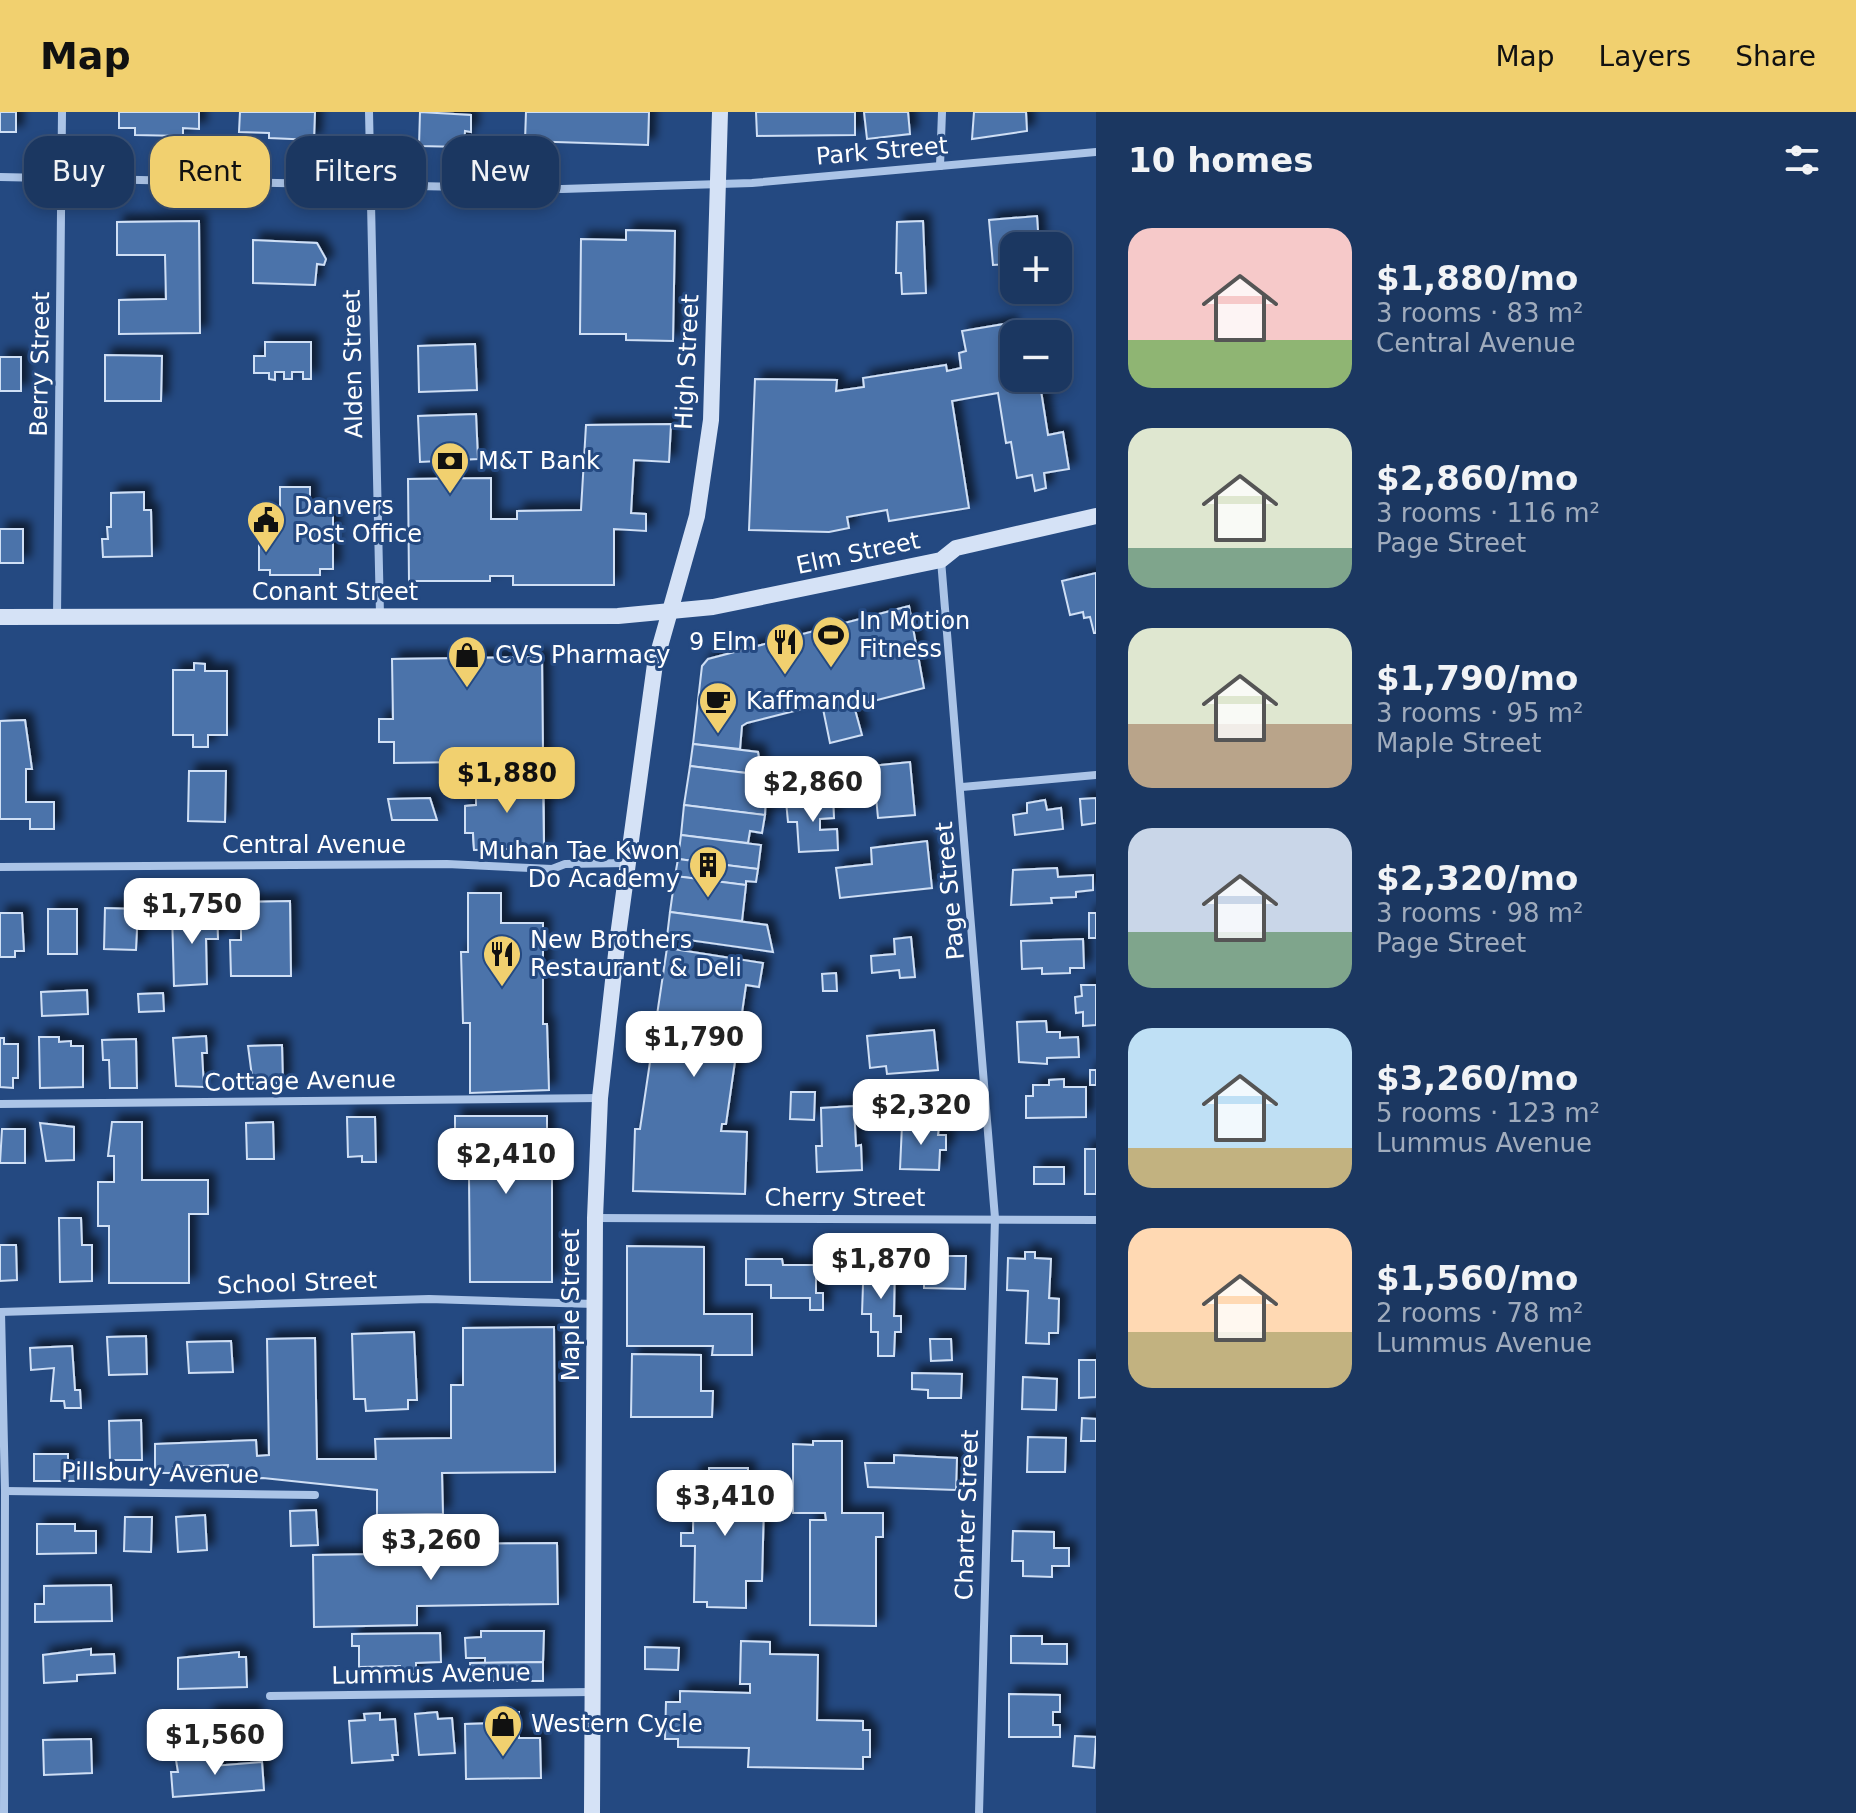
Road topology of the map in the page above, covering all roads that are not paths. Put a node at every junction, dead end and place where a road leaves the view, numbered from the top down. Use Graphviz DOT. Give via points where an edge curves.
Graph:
graph roads {
  1 [pos="62,112"];
  2 [pos="369,112"];
  3 [pos="720,112"];
  4 [pos="942,112"];
  5 [pos="62,136"];
  6 [pos="369,136"];
  7 [pos="1096,152"];
  8 [pos="940,166"];
  9 [pos="0,177"];
  10 [pos="24,177"];
  11 [pos="134,180"];
  12 [pos="286,183"];
  13 [pos="718,184"];
  14 [pos="426,186"];
  15 [pos="62,208"];
  16 [pos="370,208"];
  17 [pos="1096,516"];
  18 [pos="941,560"];
  19 [pos="671,610"];
  20 [pos="380,615"];
  21 [pos="0,617"];
  22 [pos="57,617"];
  23 [pos="1096,775"];
  24 [pos="962,787"];
  25 [pos="627,863"];
  26 [pos="0,867"];
  27 [pos="600,1098"];
  28 [pos="0,1104"];
  29 [pos="595,1218"];
  30 [pos="995,1218"];
  31 [pos="1096,1220"];
  32 [pos="595,1304"];
  33 [pos="0,1312"];
  34 [pos="5,1491"];
  35 [pos="315,1495"];
  36 [pos="592,1692"];
  37 [pos="270,1696"];
  38 [pos="4,1813"];
  39 [pos="592,1813"];
  40 [pos="979,1813"];
  1 -- 5 [label="street, Berry Street"];
  2 -- 6 [label="street, Alden Street"];
  3 -- 13 [label="main road, High Street"];
  4 -- 8 [label="street"];
  7 -- 8 [label="street, Park Street"];
  8 -- 13 [label="street, Park Street"];
  9 -- 10 [label="street, Park Street"];
  11 -- 12 [label="street, Park Street"];
  13 -- 14 [label="street, Park Street"];
  13 -- 19 [label="main road, High Street" via="711,420 697,516"];
  15 -- 22 [label="street, Berry Street"];
  16 -- 20 [label="street, Alden Street"];
  17 -- 18 [label="main road, Elm Street" via="956,548"];
  18 -- 19 [label="main road, Elm Street" via="713,607"];
  18 -- 24 [label="street, Page Street"];
  19 -- 20 [label="main road, Conant Street" via="618,616"];
  19 -- 25 [label="main road, Maple Street" via="655,664"];
  20 -- 22 [label="main road, Conant Street"];
  21 -- 22 [label="main road, Conant Street"];
  23 -- 24 [label="street"];
  24 -- 30 [label="street, Page Street"];
  25 -- 26 [label="street, Central Avenue" via="552,869 447,864"];
  25 -- 27 [label="main road, Maple Street"];
  27 -- 28 [label="street, Cottage Avenue"];
  27 -- 29 [label="main road, Maple Street"];
  29 -- 30 [label="street, Cherry Street"];
  29 -- 32 [label="main road, Maple Street"];
  30 -- 31 [label="street, Cherry Street"];
  30 -- 40 [label="street, Charter Street"];
  32 -- 33 [label="street, School Street" via="429,1299"];
  32 -- 36 [label="main road, Maple Street"];
  33 -- 34 [label="street"];
  34 -- 35 [label="street, Pillsbury Avenue"];
  34 -- 38 [label="street"];
  36 -- 37 [label="street, Lummus Avenue"];
  36 -- 39 [label="main road, Maple Street"];
}
